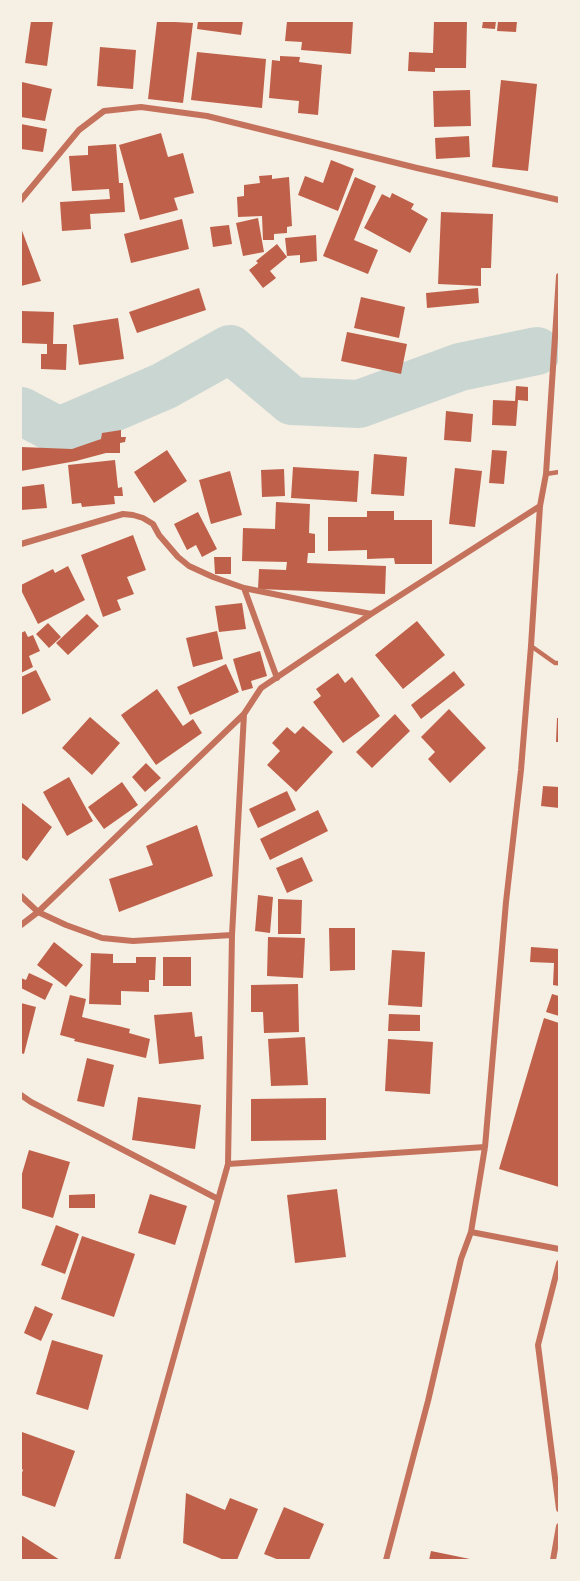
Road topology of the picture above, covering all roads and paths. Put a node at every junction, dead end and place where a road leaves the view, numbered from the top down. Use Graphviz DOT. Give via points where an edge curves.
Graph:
graph roads {
  1 [pos="21,200"];
  2 [pos="559,200"];
  3 [pos="559,276"];
  4 [pos="559,472"];
  5 [pos="546,474"];
  6 [pos="540,506"];
  7 [pos="21,544"];
  8 [pos="244,588"];
  9 [pos="371,614"];
  10 [pos="531,646"];
  11 [pos="559,663"];
  12 [pos="277,678"];
  13 [pos="244,714"];
  14 [pos="21,896"];
  15 [pos="38,912"];
  16 [pos="21,925"];
  17 [pos="232,935"];
  18 [pos="21,1095"];
  19 [pos="485,1147"];
  20 [pos="228,1164"];
  21 [pos="218,1199"];
  22 [pos="471,1232"];
  23 [pos="559,1249"];
  24 [pos="559,1263"];
  25 [pos="559,1509"];
  26 [pos="559,1526"];
  27 [pos="117,1560"];
  28 [pos="386,1560"];
  29 [pos="553,1560"];
  1 -- 2 [label="street" via="78,130 104,111 141,107 207,116"];
  3 -- 5 [label="street"];
  4 -- 5 [label="lane"];
  5 -- 6 [label="street"];
  6 -- 9 [label="street"];
  6 -- 10 [label="street"];
  7 -- 8 [label="street" via="123,514 133,515 153,525 189,566"];
  8 -- 9 [label="street"];
  8 -- 12 [label="street"];
  9 -- 12 [label="street"];
  10 -- 11 [label="lane"];
  10 -- 19 [label="street"];
  12 -- 13 [label="street" via="261,688"];
  13 -- 15 [label="street"];
  13 -- 17 [label="street"];
  14 -- 15 [label="street"];
  15 -- 16 [label="street"];
  15 -- 17 [label="street" via="102,938 133,941"];
  17 -- 20 [label="street"];
  18 -- 21 [label="street"];
  19 -- 20 [label="street"];
  19 -- 22 [label="street"];
  20 -- 21 [label="street"];
  21 -- 27 [label="street"];
  22 -- 23 [label="street"];
  22 -- 28 [label="street"];
  24 -- 25 [label="street" via="538,1345"];
  26 -- 29 [label="street"];
}
